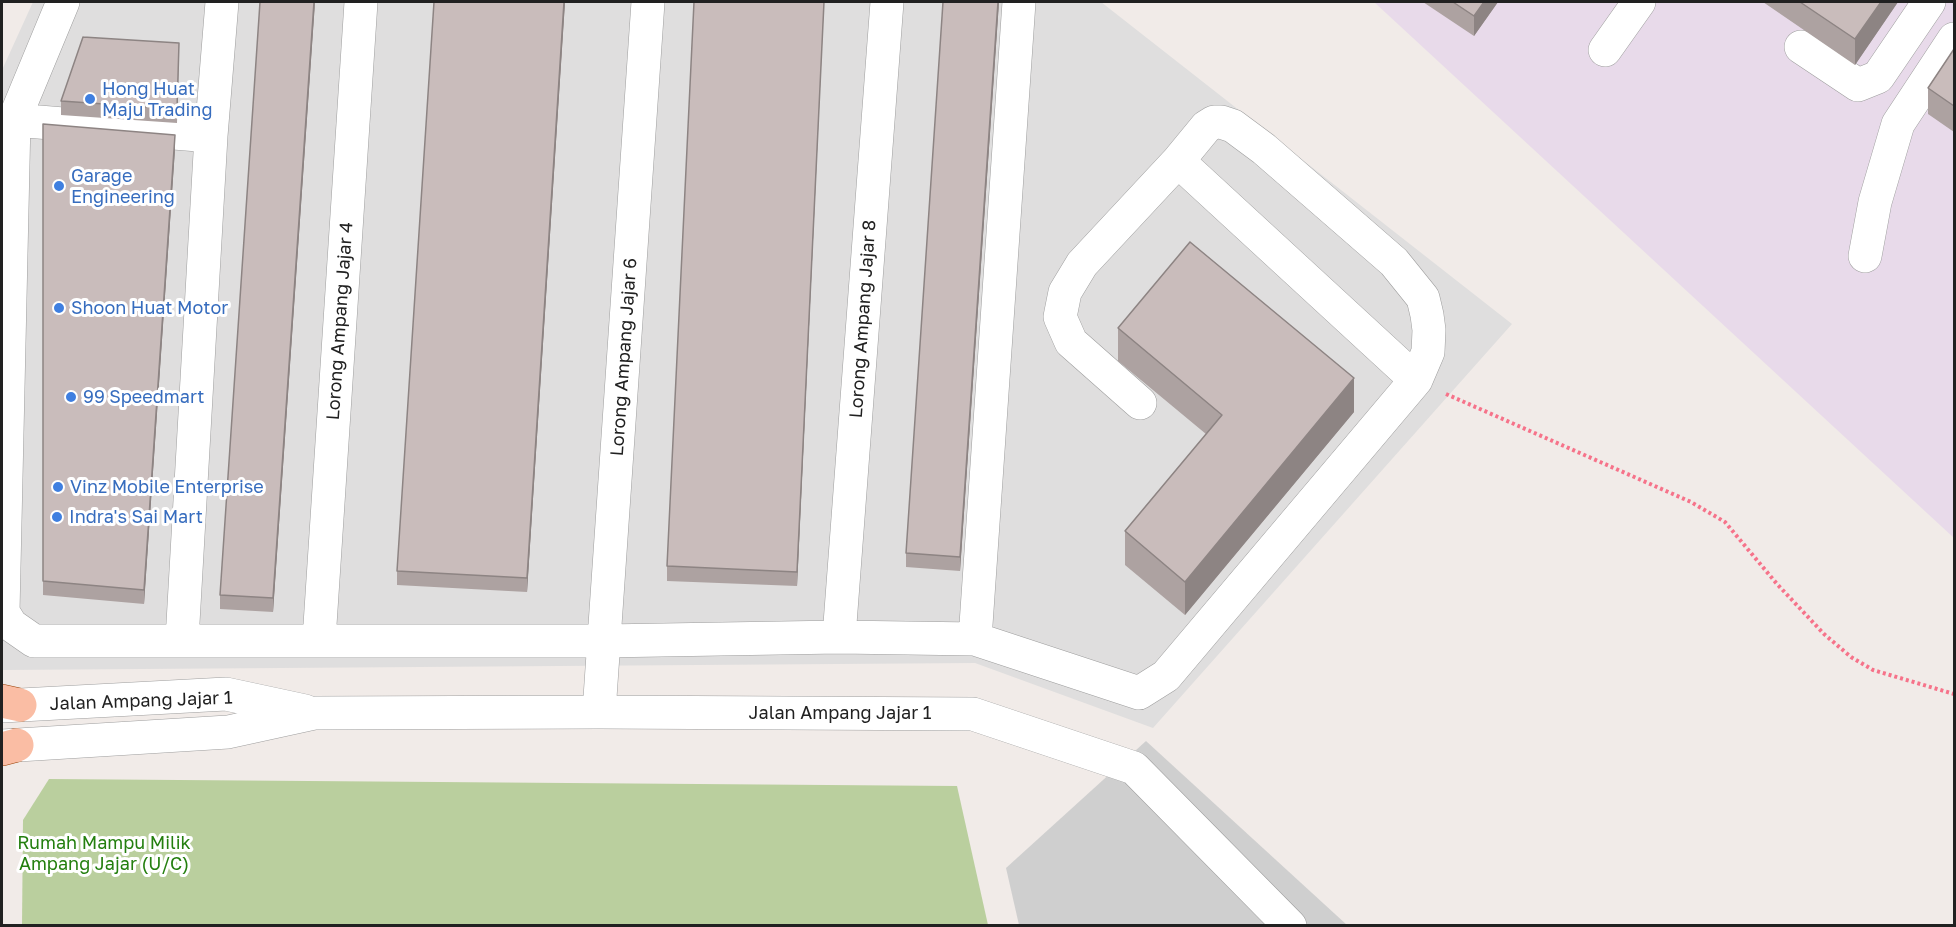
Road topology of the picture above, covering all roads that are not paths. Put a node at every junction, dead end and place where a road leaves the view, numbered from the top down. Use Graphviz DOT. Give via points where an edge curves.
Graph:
graph roads {
  1 [pos="63,2"];
  2 [pos="222,2"];
  3 [pos="361,2"];
  4 [pos="648,2"];
  5 [pos="887,2"];
  6 [pos="1019,2"];
  7 [pos="1639,2"];
  8 [pos="1929,2"];
  9 [pos="1954,39"];
  10 [pos="1801,47"];
  11 [pos="1605,50"];
  12 [pos="14,120"];
  13 [pos="211,136"];
  14 [pos="1178,161"];
  15 [pos="1865,256"];
  16 [pos="1416,380"];
  17 [pos="1140,403"];
  18 [pos="840,637"];
  19 [pos="975,639"];
  20 [pos="182,640"];
  21 [pos="319,640"];
  22 [pos="604,641"];
  23 [pos="8,704"];
  24 [pos="599,712"];
  25 [pos="315,713"];
  26 [pos="7,747"];
  27 [pos="1290,926"];
  1 -- 12 [label="street"];
  2 -- 13 [label="street"];
  3 -- 21 [label="street, Lorong Ampang Jajar 4"];
  4 -- 22 [label="street, Lorong Ampang Jajar 6"];
  5 -- 18 [label="street, Lorong Ampang Jajar 8"];
  6 -- 19 [label="street"];
  7 -- 11 [label="street"];
  8 -- 10 [label="street" via="1878,77 1858,85"];
  9 -- 15 [label="street" via="1898,124 1875,202"];
  12 -- 13 [label="street"];
  12 -- 20 [label="street" via="3,612 11,626 34,641"];
  13 -- 20 [label="street"];
  14 -- 16 [label="street"];
  14 -- 16 [label="street" via="1214,122 1233,126 1394,262 1423,298 1427,315 1428,352"];
  14 -- 17 [label="street" via="1082,264 1065,292 1060,316 1071,342"];
  16 -- 19 [label="street" via="1166,676 1139,693"];
  18 -- 19 [label="street"];
  18 -- 22 [label="street"];
  20 -- 21 [label="street"];
  21 -- 22 [label="street"];
  22 -- 24 [label="street, Lorong Ampang Jajar 6"];
  23 -- 25 [label="street, Jalan Ampang Jajar 1" via="226,694"];
  24 -- 25 [label="street, Jalan Ampang Jajar 1"];
  24 -- 27 [label="street, Jalan Ampang Jajar 1" via="973,714 1134,768"];
  25 -- 26 [label="street, Jalan Ampang Jajar 1" via="228,732"];
}
